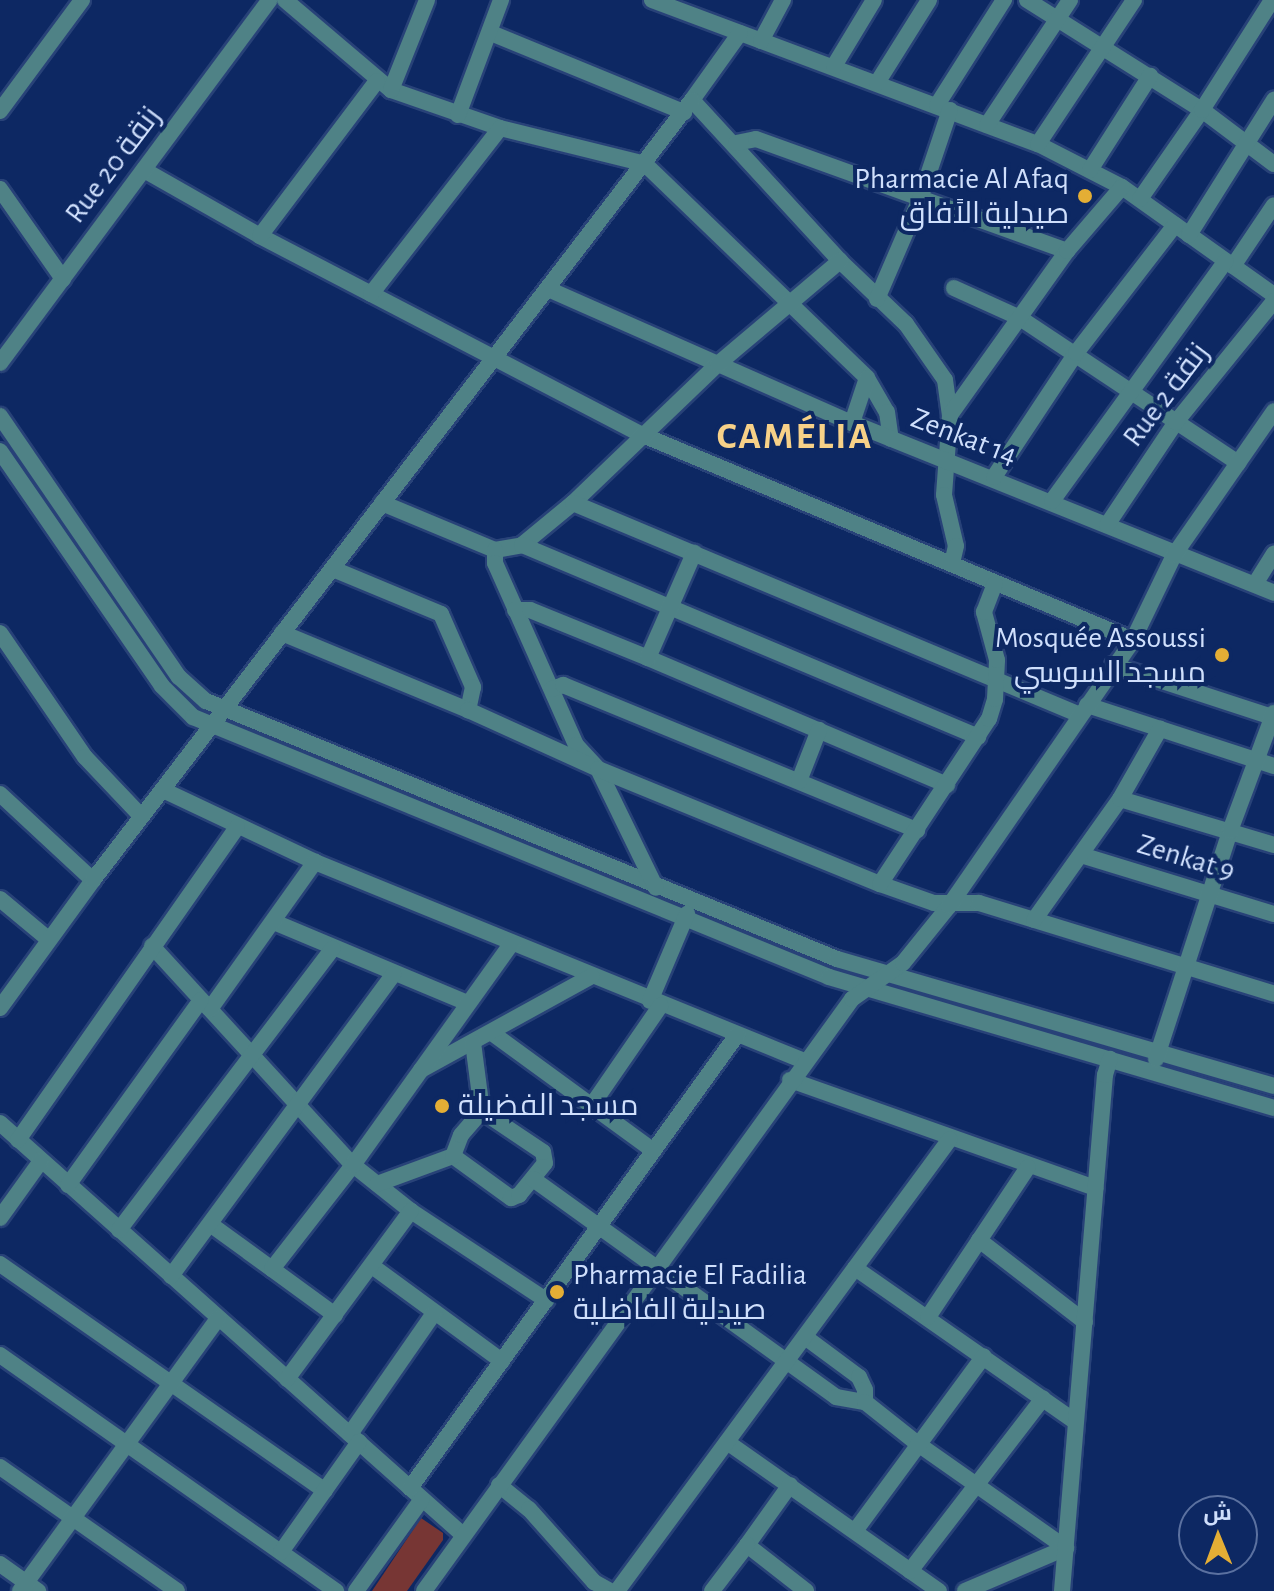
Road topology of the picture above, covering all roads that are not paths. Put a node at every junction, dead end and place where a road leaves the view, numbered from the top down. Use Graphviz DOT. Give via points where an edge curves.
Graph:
graph roads {
  1 [pos="82,0"];
  2 [pos="270,0"];
  3 [pos="285,0"];
  4 [pos="427,0"];
  5 [pos="501,0"];
  6 [pos="652,0"];
  7 [pos="783,0"];
  8 [pos="874,0"];
  9 [pos="929,0"];
  10 [pos="1004,0"];
  11 [pos="1027,0"];
  12 [pos="1070,0"];
  13 [pos="1134,0"];
  14 [pos="1272,0"];
  15 [pos="673,4"];
  16 [pos="1059,18"];
  17 [pos="491,33"];
  18 [pos="740,33"];
  19 [pos="761,41"];
  20 [pos="1104,47"];
  21 [pos="834,66"];
  22 [pos="1150,76"];
  23 [pos="877,83"];
  24 [pos="384,85"];
  25 [pos="1274,100"];
  26 [pos="688,106"];
  27 [pos="944,108"];
  28 [pos="1202,110"];
  29 [pos="0,111"];
  30 [pos="458,115"];
  31 [pos="987,125"];
  32 [pos="500,128"];
  33 [pos="736,143"];
  34 [pos="1246,143"];
  35 [pos="1038,144"];
  36 [pos="645,164"];
  37 [pos="1274,164"];
  38 [pos="144,170"];
  39 [pos="1090,170"];
  40 [pos="1122,187"];
  41 [pos="0,189"];
  42 [pos="920,199"];
  43 [pos="1140,199"];
  44 [pos="1274,205"];
  45 [pos="1182,230"];
  46 [pos="260,236"];
  47 [pos="1067,251"];
  48 [pos="840,261"];
  49 [pos="1229,264"];
  50 [pos="63,279"];
  51 [pos="954,288"];
  52 [pos="548,289"];
  53 [pos="371,294"];
  54 [pos="1274,298"];
  55 [pos="877,299"];
  56 [pos="787,304"];
  57 [pos="1020,318"];
  58 [pos="1076,353"];
  59 [pos="495,356"];
  60 [pos="0,363"];
  61 [pos="718,364"];
  62 [pos="867,378"];
  63 [pos="1129,390"];
  64 [pos="1274,411"];
  65 [pos="950,415"];
  66 [pos="0,416"];
  67 [pos="1176,422"];
  68 [pos="852,423"];
  69 [pos="645,436"];
  70 [pos="891,439"];
  71 [pos="0,451"];
  72 [pos="948,461"];
  73 [pos="1238,463"];
  74 [pos="994,477"];
  75 [pos="1052,501"];
  76 [pos="382,503"];
  77 [pos="573,503"];
  78 [pos="1107,525"];
  79 [pos="522,545"];
  80 [pos="495,550"];
  81 [pos="694,553"];
  82 [pos="1274,554"];
  83 [pos="1174,555"];
  84 [pos="952,563"];
  85 [pos="333,569"];
  86 [pos="995,584"];
  87 [pos="1255,584"];
  88 [pos="1274,593"];
  89 [pos="670,608"];
  90 [pos="515,610"];
  91 [pos="282,633"];
  92 [pos="1,635"];
  93 [pos="1133,640"];
  94 [pos="648,658"];
  95 [pos="1113,665"];
  96 [pos="997,681"];
  97 [pos="552,689"];
  98 [pos="224,709"];
  99 [pos="468,710"];
  100 [pos="1083,710"];
  101 [pos="1273,715"];
  102 [pos="211,726"];
  103 [pos="1160,729"];
  104 [pos="819,730"];
  105 [pos="978,737"];
  106 [pos="1254,759"];
  107 [pos="1274,766"];
  108 [pos="598,769"];
  109 [pos="799,781"];
  110 [pos="947,785"];
  111 [pos="163,790"];
  112 [pos="0,794"];
  113 [pos="1120,799"];
  114 [pos="141,816"];
  115 [pos="237,827"];
  116 [pos="917,830"];
  117 [pos="1230,831"];
  118 [pos="1274,845"];
  119 [pos="1081,855"];
  120 [pos="315,862"];
  121 [pos="93,880"];
  122 [pos="880,884"];
  123 [pos="657,885"];
  124 [pos="1210,895"];
  125 [pos="0,899"];
  126 [pos="693,900"];
  127 [pos="649,905"];
  128 [pos="949,906"];
  129 [pos="1274,914"];
  130 [pos="684,920"];
  131 [pos="1034,920"];
  132 [pos="274,922"];
  133 [pos="48,939"];
  134 [pos="512,943"];
  135 [pos="152,946"];
  136 [pos="332,949"];
  137 [pos="1187,968"];
  138 [pos="394,974"];
  139 [pos="888,974"];
  140 [pos="592,976"];
  141 [pos="867,986"];
  142 [pos="1274,994"];
  143 [pos="468,1003"];
  144 [pos="656,1003"];
  145 [pos="205,1005"];
  146 [pos="0,1008"];
  147 [pos="492,1033"];
  148 [pos="737,1035"];
  149 [pos="473,1043"];
  150 [pos="1159,1051"];
  151 [pos="252,1053"];
  152 [pos="1110,1059"];
  153 [pos="804,1061"];
  154 [pos="1152,1071"];
  155 [pos="418,1072"];
  156 [pos="790,1080"];
  157 [pos="1274,1086"];
  158 [pos="299,1103"];
  159 [pos="592,1105"];
  160 [pos="1274,1108"];
  161 [pos="482,1111"];
  162 [pos="0,1123"];
  163 [pos="950,1139"];
  164 [pos="18,1140"];
  165 [pos="654,1151"];
  166 [pos="453,1156"];
  167 [pos="41,1161"];
  168 [pos="353,1165"];
  169 [pos="1028,1167"];
  170 [pos="533,1179"];
  171 [pos="377,1184"];
  172 [pos="68,1185"];
  173 [pos="1095,1188"];
  174 [pos="411,1211"];
  175 [pos="0,1218"];
  176 [pos="210,1224"];
  177 [pos="600,1225"];
  178 [pos="119,1230"];
  179 [pos="979,1240"];
  180 [pos="0,1264"];
  181 [pos="656,1265"];
  182 [pos="372,1266"];
  183 [pos="855,1268"];
  184 [pos="272,1269"];
  185 [pos="171,1276"];
  186 [pos="546,1300"];
  187 [pos="434,1313"];
  188 [pos="335,1315"];
  189 [pos="928,1317"];
  190 [pos="218,1318"];
  191 [pos="1085,1322"];
  192 [pos="805,1337"];
  193 [pos="0,1355"];
  194 [pos="984,1356"];
  195 [pos="502,1361"];
  196 [pos="787,1362"];
  197 [pos="287,1379"];
  198 [pos="170,1384"];
  199 [pos="1043,1398"];
  200 [pos="865,1402"];
  201 [pos="1076,1422"];
  202 [pos="354,1438"];
  203 [pos="727,1442"];
  204 [pos="126,1444"];
  205 [pos="918,1444"];
  206 [pos="0,1467"];
  207 [pos="499,1485"];
  208 [pos="790,1485"];
  209 [pos="976,1486"];
  210 [pos="325,1491"];
  211 [pos="416,1494"];
  212 [pos="73,1518"];
  213 [pos="855,1531"];
  214 [pos="463,1535"];
  215 [pos="747,1545"];
  216 [pos="1066,1548"];
  217 [pos="281,1552"];
  218 [pos="0,1564"];
  219 [pos="910,1571"];
  220 [pos="28,1588"];
  221 [pos="177,1591"];
  222 [pos="336,1591"];
  223 [pos="356,1591"];
  224 [pos="424,1591"];
  225 [pos="610,1591"];
  226 [pos="617,1591"];
  227 [pos="712,1591"];
  228 [pos="806,1591"];
  229 [pos="939,1591"];
  230 [pos="965,1591"];
  231 [pos="1062,1591"];
  1 -- 29 [label="street"];
  2 -- 38 [label="street, Rue 20 زنقة"];
  3 -- 24 [label="street"];
  4 -- 24 [label="street"];
  5 -- 17 [label="street"];
  6 -- 15 [label="street"];
  7 -- 19 [label="street"];
  8 -- 21 [label="street"];
  9 -- 23 [label="street"];
  10 -- 27 [label="street"];
  11 -- 16 [label="street"];
  12 -- 16 [label="street"];
  13 -- 20 [label="street"];
  14 -- 28 [label="street"];
  15 -- 18 [label="street"];
  16 -- 20 [label="street"];
  16 -- 31 [label="street"];
  17 -- 26 [label="street"];
  17 -- 30 [label="street"];
  18 -- 19 [label="street"];
  18 -- 26 [label="street"];
  19 -- 21 [label="street"];
  20 -- 22 [label="street"];
  20 -- 35 [label="street"];
  21 -- 23 [label="street"];
  22 -- 28 [label="street"];
  22 -- 39 [label="street"];
  23 -- 27 [label="street"];
  24 -- 30 [label="street"];
  24 -- 46 [label="street"];
  25 -- 34 [label="street"];
  26 -- 33 [label="street"];
  26 -- 36 [label="street"];
  27 -- 31 [label="street"];
  27 -- 42 [label="street"];
  28 -- 34 [label="street"];
  28 -- 43 [label="street"];
  30 -- 32 [label="street"];
  31 -- 35 [label="street"];
  32 -- 36 [label="street"];
  32 -- 53 [label="street"];
  33 -- 42 [label="street" via="756,139"];
  33 -- 48 [label="street"];
  34 -- 37 [label="street"];
  34 -- 45 [label="street"];
  35 -- 39 [label="street"];
  36 -- 52 [label="street"];
  36 -- 56 [label="street"];
  38 -- 46 [label="street"];
  38 -- 50 [label="street, Rue 20 زنقة"];
  39 -- 40 [label="street"];
  40 -- 43 [label="street"];
  40 -- 47 [label="street"];
  41 -- 50 [label="street"];
  42 -- 47 [label="street"];
  42 -- 55 [label="street"];
  43 -- 45 [label="street"];
  44 -- 49 [label="street"];
  45 -- 49 [label="street"];
  45 -- 58 [label="street"];
  46 -- 53 [label="street"];
  47 -- 57 [label="street"];
  48 -- 55 [label="street"];
  48 -- 56 [label="street"];
  49 -- 54 [label="street"];
  49 -- 63 [label="street"];
  50 -- 60 [label="street, Rue 20 زنقة"];
  51 -- 57 [label="street"];
  52 -- 59 [label="street"];
  52 -- 61 [label="street, Zenkat 14"];
  53 -- 59 [label="street"];
  54 -- 67 [label="street, Rue 2 زنقة"];
  55 -- 65 [label="street" via="906,324 945,380"];
  56 -- 61 [label="street"];
  56 -- 62 [label="street"];
  57 -- 58 [label="street"];
  57 -- 65 [label="street"];
  58 -- 63 [label="street"];
  58 -- 74 [label="street"];
  59 -- 69 [label="street"];
  59 -- 76 [label="street"];
  61 -- 68 [label="street, Zenkat 14"];
  61 -- 69 [label="street"];
  62 -- 68 [label="street"];
  62 -- 70 [label="street" via="887,412"];
  63 -- 67 [label="street"];
  63 -- 75 [label="street"];
  64 -- 73 [label="street"];
  65 -- 72 [label="street"];
  66 -- 98 [label="street" via="179,677"];
  67 -- 73 [label="street"];
  67 -- 78 [label="street, Rue 2 زنقة"];
  68 -- 70 [label="street, Zenkat 14"];
  69 -- 77 [label="street"];
  69 -- 84 [label="street"];
  70 -- 72 [label="street, Zenkat 14"];
  71 -- 102 [label="street" via="162,686 193,717"];
  72 -- 74 [label="street, Zenkat 14"];
  72 -- 84 [label="street" via="944,495 956,546"];
  73 -- 83 [label="street"];
  74 -- 75 [label="street, Zenkat 14"];
  75 -- 78 [label="street, Zenkat 14"];
  76 -- 80 [label="street"];
  76 -- 85 [label="street"];
  77 -- 79 [label="street"];
  77 -- 81 [label="street"];
  78 -- 83 [label="street, Zenkat 14"];
  79 -- 80 [label="street"];
  79 -- 89 [label="street"];
  80 -- 90 [label="street" via="495,563"];
  81 -- 89 [label="street"];
  81 -- 96 [label="street"];
  82 -- 87 [label="street"];
  83 -- 87 [label="street, Zenkat 14"];
  83 -- 93 [label="street"];
  84 -- 86 [label="street"];
  85 -- 91 [label="street"];
  85 -- 99 [label="street" via="441,614 473,687"];
  86 -- 93 [label="street"];
  86 -- 96 [label="street" via="984,612"];
  87 -- 88 [label="street, Zenkat 14"];
  89 -- 94 [label="street"];
  89 -- 105 [label="street"];
  90 -- 94 [label="street" via="530,610"];
  90 -- 97 [label="street"];
  91 -- 98 [label="street"];
  91 -- 99 [label="street"];
  92 -- 114 [label="street" via="85,757"];
  93 -- 95 [label="street"];
  94 -- 104 [label="street"];
  95 -- 100 [label="street"];
  95 -- 101 [label="street"];
  96 -- 100 [label="street"];
  96 -- 105 [label="street"];
  97 -- 108 [label="street" via="576,745"];
  97 -- 109 [label="street" via="563,685"];
  98 -- 102 [label="street"];
  98 -- 123 [label="street"];
  99 -- 108 [label="street"];
  100 -- 103 [label="street"];
  100 -- 128 [label="street"];
  101 -- 106 [label="street"];
  102 -- 111 [label="street"];
  102 -- 127 [label="street"];
  103 -- 106 [label="street"];
  103 -- 113 [label="street"];
  104 -- 109 [label="street"];
  104 -- 110 [label="street"];
  105 -- 110 [label="street"];
  106 -- 107 [label="street"];
  106 -- 117 [label="street"];
  108 -- 122 [label="street"];
  108 -- 123 [label="street"];
  109 -- 116 [label="street"];
  110 -- 116 [label="street"];
  111 -- 114 [label="street"];
  111 -- 115 [label="street"];
  112 -- 121 [label="street"];
  113 -- 117 [label="street"];
  113 -- 119 [label="street"];
  114 -- 121 [label="street"];
  115 -- 120 [label="street"];
  115 -- 135 [label="street"];
  116 -- 122 [label="street"];
  117 -- 118 [label="street"];
  117 -- 124 [label="street"];
  119 -- 124 [label="street, Zenkat 9"];
  119 -- 131 [label="street"];
  120 -- 132 [label="street"];
  120 -- 134 [label="street"];
  121 -- 133 [label="street"];
  122 -- 128 [label="street"];
  123 -- 126 [label="street"];
  123 -- 127 [label="street"];
  124 -- 129 [label="street, Zenkat 9"];
  124 -- 137 [label="street"];
  125 -- 133 [label="street"];
  126 -- 130 [label="street"];
  126 -- 139 [label="street" via="837,959"];
  127 -- 130 [label="street"];
  128 -- 131 [label="street" via="979,903"];
  128 -- 139 [label="street"];
  130 -- 141 [label="street" via="829,977"];
  130 -- 144 [label="street"];
  131 -- 137 [label="street"];
  132 -- 136 [label="street"];
  132 -- 145 [label="street"];
  133 -- 146 [label="street"];
  134 -- 140 [label="street"];
  134 -- 143 [label="street"];
  135 -- 145 [label="street"];
  135 -- 164 [label="street"];
  136 -- 138 [label="street"];
  136 -- 151 [label="street"];
  137 -- 142 [label="street"];
  137 -- 150 [label="street"];
  138 -- 143 [label="street"];
  138 -- 158 [label="street"];
  139 -- 141 [label="street"];
  139 -- 150 [label="street"];
  140 -- 144 [label="street"];
  140 -- 147 [label="street"];
  141 -- 152 [label="street"];
  141 -- 153 [label="street"];
  143 -- 155 [label="street"];
  144 -- 148 [label="street"];
  144 -- 159 [label="street"];
  145 -- 151 [label="street"];
  145 -- 172 [label="street"];
  147 -- 149 [label="street"];
  147 -- 159 [label="street"];
  148 -- 153 [label="street"];
  148 -- 165 [label="street"];
  149 -- 155 [label="street"];
  149 -- 161 [label="street"];
  150 -- 154 [label="street"];
  150 -- 157 [label="street"];
  151 -- 158 [label="street"];
  151 -- 178 [label="street"];
  152 -- 154 [label="street"];
  152 -- 173 [label="street"];
  153 -- 156 [label="street"];
  154 -- 160 [label="street"];
  155 -- 168 [label="street"];
  156 -- 163 [label="street"];
  156 -- 181 [label="street"];
  158 -- 168 [label="street"];
  158 -- 176 [label="street"];
  159 -- 165 [label="street"];
  161 -- 166 [label="street" via="461,1135"];
  161 -- 170 [label="street" via="545,1154"];
  162 -- 164 [label="street"];
  163 -- 169 [label="street"];
  163 -- 183 [label="street"];
  164 -- 167 [label="street"];
  165 -- 177 [label="street"];
  166 -- 170 [label="street" via="511,1198"];
  166 -- 171 [label="street"];
  167 -- 172 [label="street"];
  167 -- 175 [label="street"];
  168 -- 171 [label="street"];
  168 -- 184 [label="street"];
  169 -- 173 [label="street"];
  169 -- 179 [label="street"];
  170 -- 177 [label="street"];
  171 -- 174 [label="street"];
  172 -- 178 [label="street"];
  173 -- 191 [label="street"];
  174 -- 182 [label="street"];
  174 -- 186 [label="street"];
  176 -- 184 [label="street"];
  176 -- 185 [label="street"];
  177 -- 181 [label="street"];
  177 -- 186 [label="street"];
  178 -- 185 [label="street"];
  179 -- 189 [label="street"];
  179 -- 191 [label="street"];
  180 -- 198 [label="street"];
  181 -- 196 [label="street"];
  181 -- 207 [label="street"];
  182 -- 187 [label="street"];
  182 -- 188 [label="street"];
  183 -- 189 [label="street"];
  183 -- 192 [label="street"];
  184 -- 188 [label="street"];
  185 -- 190 [label="street"];
  186 -- 195 [label="street"];
  187 -- 195 [label="street"];
  187 -- 202 [label="street"];
  188 -- 197 [label="street"];
  189 -- 194 [label="street"];
  190 -- 197 [label="street"];
  190 -- 198 [label="street"];
  191 -- 201 [label="street"];
  192 -- 196 [label="street"];
  192 -- 200 [label="street" via="859,1377"];
  193 -- 204 [label="street"];
  194 -- 199 [label="street"];
  194 -- 205 [label="street"];
  195 -- 211 [label="street"];
  196 -- 200 [label="street" via="836,1397"];
  196 -- 203 [label="street"];
  197 -- 202 [label="street"];
  198 -- 204 [label="street"];
  198 -- 210 [label="street"];
  199 -- 201 [label="street"];
  199 -- 209 [label="street"];
  200 -- 205 [label="street"];
  201 -- 216 [label="street"];
  202 -- 210 [label="street"];
  202 -- 211 [label="street"];
  203 -- 208 [label="street"];
  203 -- 226 [label="street"];
  204 -- 212 [label="street"];
  204 -- 217 [label="street"];
  205 -- 209 [label="street"];
  205 -- 213 [label="street"];
  206 -- 212 [label="street"];
  207 -- 214 [label="street"];
  207 -- 225 [label="street" via="529,1509 594,1582"];
  208 -- 213 [label="street"];
  208 -- 215 [label="street"];
  209 -- 216 [label="street"];
  209 -- 219 [label="street"];
  210 -- 217 [label="street"];
  211 -- 214 [label="street"];
  211 -- 223 [label="street"];
  212 -- 220 [label="street"];
  212 -- 221 [label="street"];
  213 -- 219 [label="street"];
  214 -- 224 [label="street"];
  215 -- 227 [label="street"];
  215 -- 228 [label="street"];
  216 -- 230 [label="street"];
  216 -- 231 [label="street"];
  217 -- 222 [label="street"];
  218 -- 220 [label="street"];
  219 -- 229 [label="street"];
}
